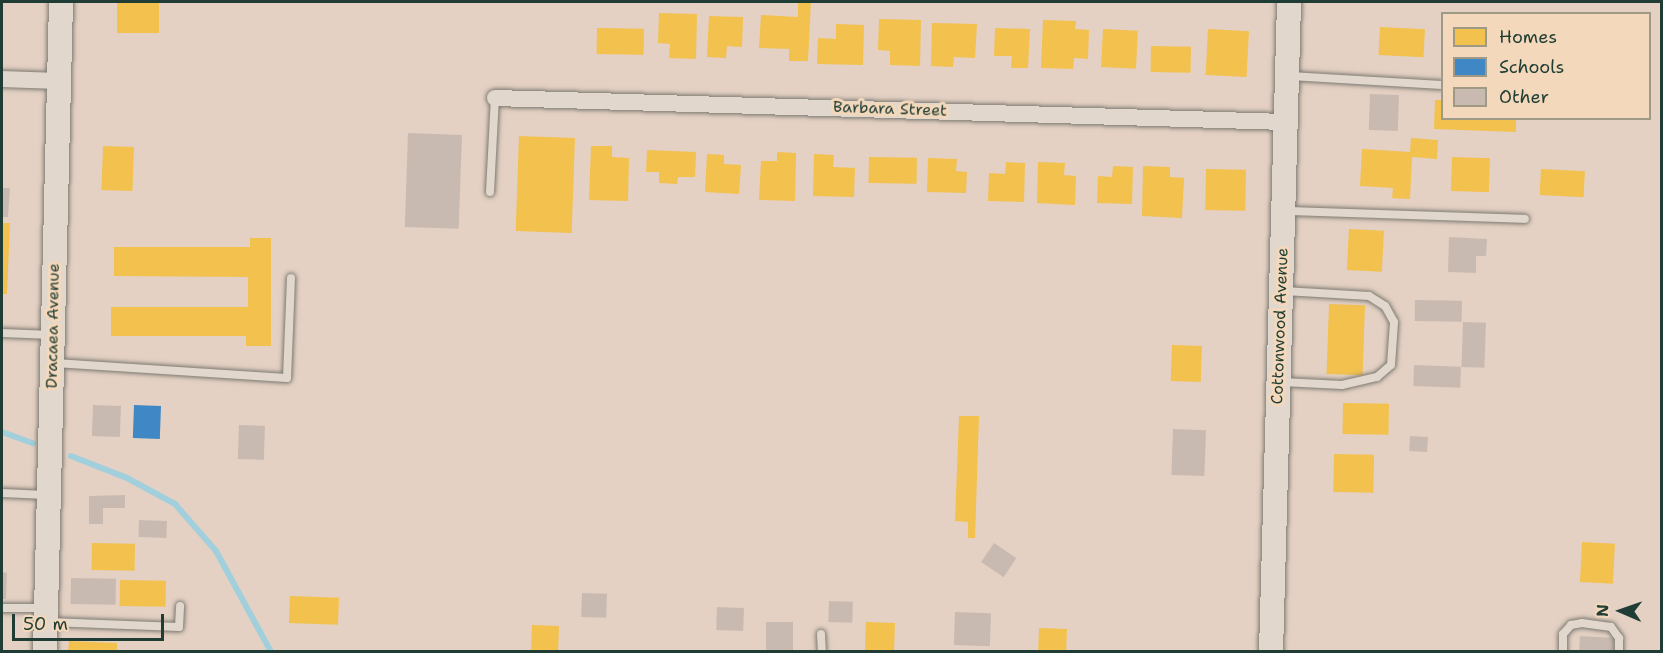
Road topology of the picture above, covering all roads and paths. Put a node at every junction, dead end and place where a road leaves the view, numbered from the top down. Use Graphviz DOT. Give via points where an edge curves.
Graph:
graph roads {
  1 [pos="61,2"];
  2 [pos="1289,2"];
  3 [pos="1286,76"];
  4 [pos="2,79"];
  5 [pos="58,81"];
  6 [pos="1441,85"];
  7 [pos="495,98"];
  8 [pos="1285,122"];
  9 [pos="490,192"];
  10 [pos="1283,211"];
  11 [pos="1525,219"];
  12 [pos="291,278"];
  13 [pos="1281,291"];
  14 [pos="2,333"];
  15 [pos="52,335"];
  16 [pos="52,363"];
  17 [pos="1278,382"];
  18 [pos="2,493"];
  19 [pos="49,495"];
  20 [pos="180,606"];
  21 [pos="2,608"];
  22 [pos="46,615"];
  23 [pos="821,634"];
  24 [pos="45,651"];
  25 [pos="822,651"];
  26 [pos="1270,651"];
  27 [pos="1563,651"];
  28 [pos="1619,651"];
  1 -- 5 [label="street, Dracaea Avenue"];
  2 -- 3 [label="street, Cottonwood Avenue"];
  3 -- 6 [label="lane"];
  3 -- 8 [label="street, Cottonwood Avenue"];
  4 -- 5 [label="street"];
  5 -- 15 [label="street, Dracaea Avenue"];
  7 -- 8 [label="street, Barbara Street"];
  7 -- 9 [label="lane"];
  8 -- 10 [label="street, Cottonwood Avenue"];
  10 -- 11 [label="lane"];
  10 -- 13 [label="street, Cottonwood Avenue"];
  12 -- 16 [label="lane" via="287,378"];
  13 -- 17 [label="street, Cottonwood Avenue"];
  13 -- 17 [label="lane" via="1369,296 1385,306 1394,322 1391,365 1377,377 1342,385"];
  14 -- 15 [label="lane"];
  15 -- 16 [label="street, Dracaea Avenue"];
  16 -- 19 [label="street, Dracaea Avenue"];
  17 -- 26 [label="street, Cottonwood Avenue"];
  18 -- 19 [label="lane"];
  19 -- 22 [label="street, Dracaea Avenue"];
  20 -- 22 [label="lane" via="179,627"];
  21 -- 22 [label="lane"];
  22 -- 24 [label="street, Dracaea Avenue"];
  23 -- 25 [label="lane"];
  27 -- 28 [label="lane" via="1563,634 1571,625 1582,623 1611,627 1619,638"];
}
